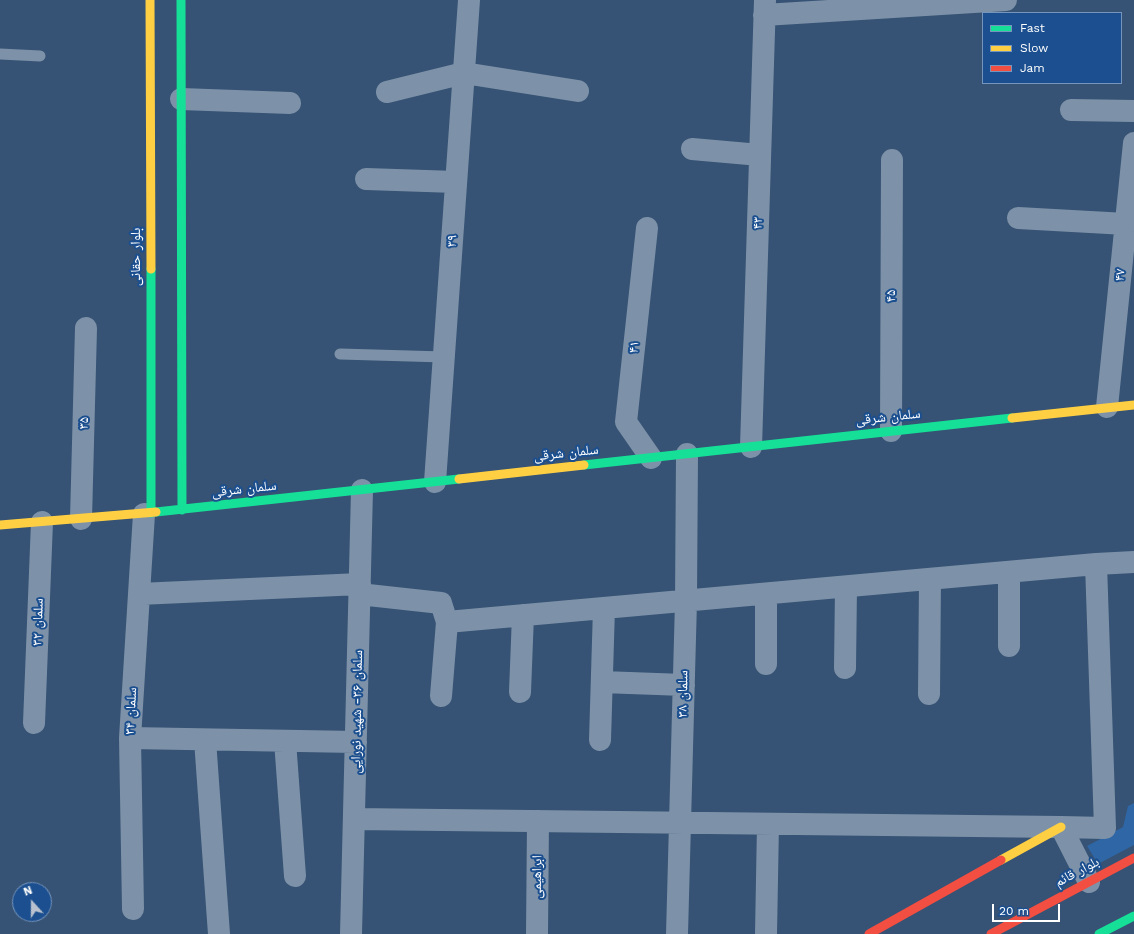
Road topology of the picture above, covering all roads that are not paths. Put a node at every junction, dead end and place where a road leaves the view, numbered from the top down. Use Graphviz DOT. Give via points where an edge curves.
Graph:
graph roads {
  1 [pos="150,0"];
  2 [pos="181,0"];
  3 [pos="469,0"];
  4 [pos="1006,0"];
  5 [pos="765,7"];
  6 [pos="0,54"];
  7 [pos="40,56"];
  8 [pos="464,73"];
  9 [pos="578,90"];
  10 [pos="387,92"];
  11 [pos="182,99"];
  12 [pos="290,103"];
  13 [pos="1071,110"];
  14 [pos="1134,111"];
  15 [pos="1134,143"];
  16 [pos="692,149"];
  17 [pos="760,155"];
  18 [pos="892,160"];
  19 [pos="366,179"];
  20 [pos="456,182"];
  21 [pos="1018,218"];
  22 [pos="1126,224"];
  23 [pos="647,228"];
  24 [pos="86,328"];
  25 [pos="340,354"];
  26 [pos="444,357"];
  27 [pos="1134,405"];
  28 [pos="1107,407"];
  29 [pos="891,431"];
  30 [pos="751,447"];
  31 [pos="687,454"];
  32 [pos="651,458"];
  33 [pos="435,482"];
  34 [pos="362,490"];
  35 [pos="182,510"];
  36 [pos="147,513"];
  37 [pos="81,519"];
  38 [pos="42,522"];
  39 [pos="0,525"];
  40 [pos="1134,562"];
  41 [pos="1096,564"];
  42 [pos="1010,572"];
  43 [pos="930,579"];
  44 [pos="846,587"];
  45 [pos="360,589"];
  46 [pos="139,594"];
  47 [pos="766,594"];
  48 [pos="686,600"];
  49 [pos="604,608"];
  50 [pos="523,615"];
  51 [pos="447,622"];
  52 [pos="1009,646"];
  53 [pos="766,664"];
  54 [pos="845,668"];
  55 [pos="602,682"];
  56 [pos="684,685"];
  57 [pos="520,692"];
  58 [pos="929,694"];
  59 [pos="441,696"];
  60 [pos="34,723"];
  61 [pos="130,738"];
  62 [pos="205,740"];
  63 [pos="600,740"];
  64 [pos="285,741"];
  65 [pos="356,742"];
  66 [pos="354,819"];
  67 [pos="538,821"];
  68 [pos="680,823"];
  69 [pos="768,824"];
  70 [pos="1061,827"];
  71 [pos="1134,858"];
  72 [pos="295,876"];
  73 [pos="1089,882"];
  74 [pos="133,909"];
  75 [pos="1134,916"];
  76 [pos="219,934"];
  77 [pos="351,934"];
  78 [pos="537,934"];
  79 [pos="678,934"];
  80 [pos="766,934"];
  81 [pos="869,934"];
  82 [pos="991,934"];
  83 [pos="1099,934"];
  1 -- 36 [label="main road, بلوار حقانی"];
  2 -- 11 [label="main road"];
  3 -- 8 [label="street, ۳۹"];
  4 -- 5 [label="street"];
  5 -- 17 [label="street, ۴۳"];
  6 -- 7 [label="lane"];
  8 -- 9 [label="street"];
  8 -- 10 [label="street"];
  8 -- 20 [label="street, ۳۹"];
  11 -- 12 [label="street"];
  11 -- 35 [label="main road"];
  13 -- 14 [label="street"];
  15 -- 22 [label="street, ۴۷"];
  16 -- 17 [label="street"];
  17 -- 30 [label="street, ۴۳"];
  18 -- 29 [label="street, ۴۵"];
  19 -- 20 [label="street"];
  20 -- 26 [label="street, ۳۹"];
  21 -- 22 [label="street"];
  22 -- 28 [label="street, ۴۷"];
  23 -- 32 [label="street, ۴۱" via="626,422"];
  24 -- 37 [label="street, ۳۵"];
  25 -- 26 [label="lane"];
  26 -- 33 [label="street, ۳۹"];
  27 -- 28 [label="main road, سلمان شرقی"];
  28 -- 29 [label="main road, سلمان شرقی"];
  29 -- 30 [label="main road, سلمان شرقی"];
  30 -- 31 [label="main road, سلمان شرقی"];
  31 -- 32 [label="main road, سلمان شرقی"];
  31 -- 48 [label="street, سلمان ۳۸"];
  32 -- 33 [label="main road, سلمان شرقی"];
  33 -- 34 [label="main road, سلمان شرقی"];
  34 -- 35 [label="main road, سلمان شرقی"];
  34 -- 45 [label="street, سلمان ۳۶- شهید نورایی"];
  35 -- 36 [label="main road, سلمان شرقی"];
  36 -- 37 [label="main road, سلمان شرقی"];
  36 -- 46 [label="street, سلمان ۳۴"];
  37 -- 38 [label="main road, سلمان شرقی"];
  38 -- 39 [label="main road, سلمان شرقی"];
  38 -- 60 [label="street, سلمان ۳۲"];
  40 -- 41 [label="street"];
  41 -- 42 [label="street"];
  41 -- 70 [label="street" via="1105,828"];
  42 -- 43 [label="street"];
  42 -- 52 [label="street"];
  43 -- 44 [label="street"];
  43 -- 58 [label="street"];
  44 -- 47 [label="street"];
  44 -- 54 [label="street"];
  45 -- 46 [label="street"];
  45 -- 51 [label="street" via="441,603"];
  45 -- 65 [label="street, سلمان ۳۶- شهید نورایی"];
  46 -- 61 [label="street, سلمان ۳۴"];
  47 -- 48 [label="street"];
  47 -- 53 [label="street"];
  48 -- 49 [label="street"];
  48 -- 56 [label="street, سلمان ۳۸"];
  49 -- 50 [label="street"];
  49 -- 55 [label="street"];
  50 -- 51 [label="street"];
  50 -- 57 [label="street"];
  51 -- 59 [label="street"];
  55 -- 56 [label="street"];
  55 -- 63 [label="street"];
  56 -- 68 [label="street, سلمان ۳۸"];
  61 -- 62 [label="street"];
  61 -- 74 [label="street, سلمان ۳۴"];
  62 -- 64 [label="street"];
  62 -- 76 [label="street"];
  64 -- 65 [label="street"];
  64 -- 72 [label="street"];
  65 -- 66 [label="street, سلمان ۳۶- شهید نورایی"];
  66 -- 67 [label="street"];
  66 -- 77 [label="street, سلمان ۳۶- شهید نورایی"];
  67 -- 68 [label="street"];
  67 -- 78 [label="street, ابراهیمی"];
  68 -- 69 [label="street"];
  68 -- 79 [label="street, سلمان ۳۸"];
  69 -- 70 [label="street"];
  69 -- 80 [label="street"];
  70 -- 73 [label="street"];
  70 -- 81 [label="main road"];
  71 -- 73 [label="main road, بلوار قائم"];
  73 -- 82 [label="main road, بلوار قائم"];
  75 -- 83 [label="main road"];
}
